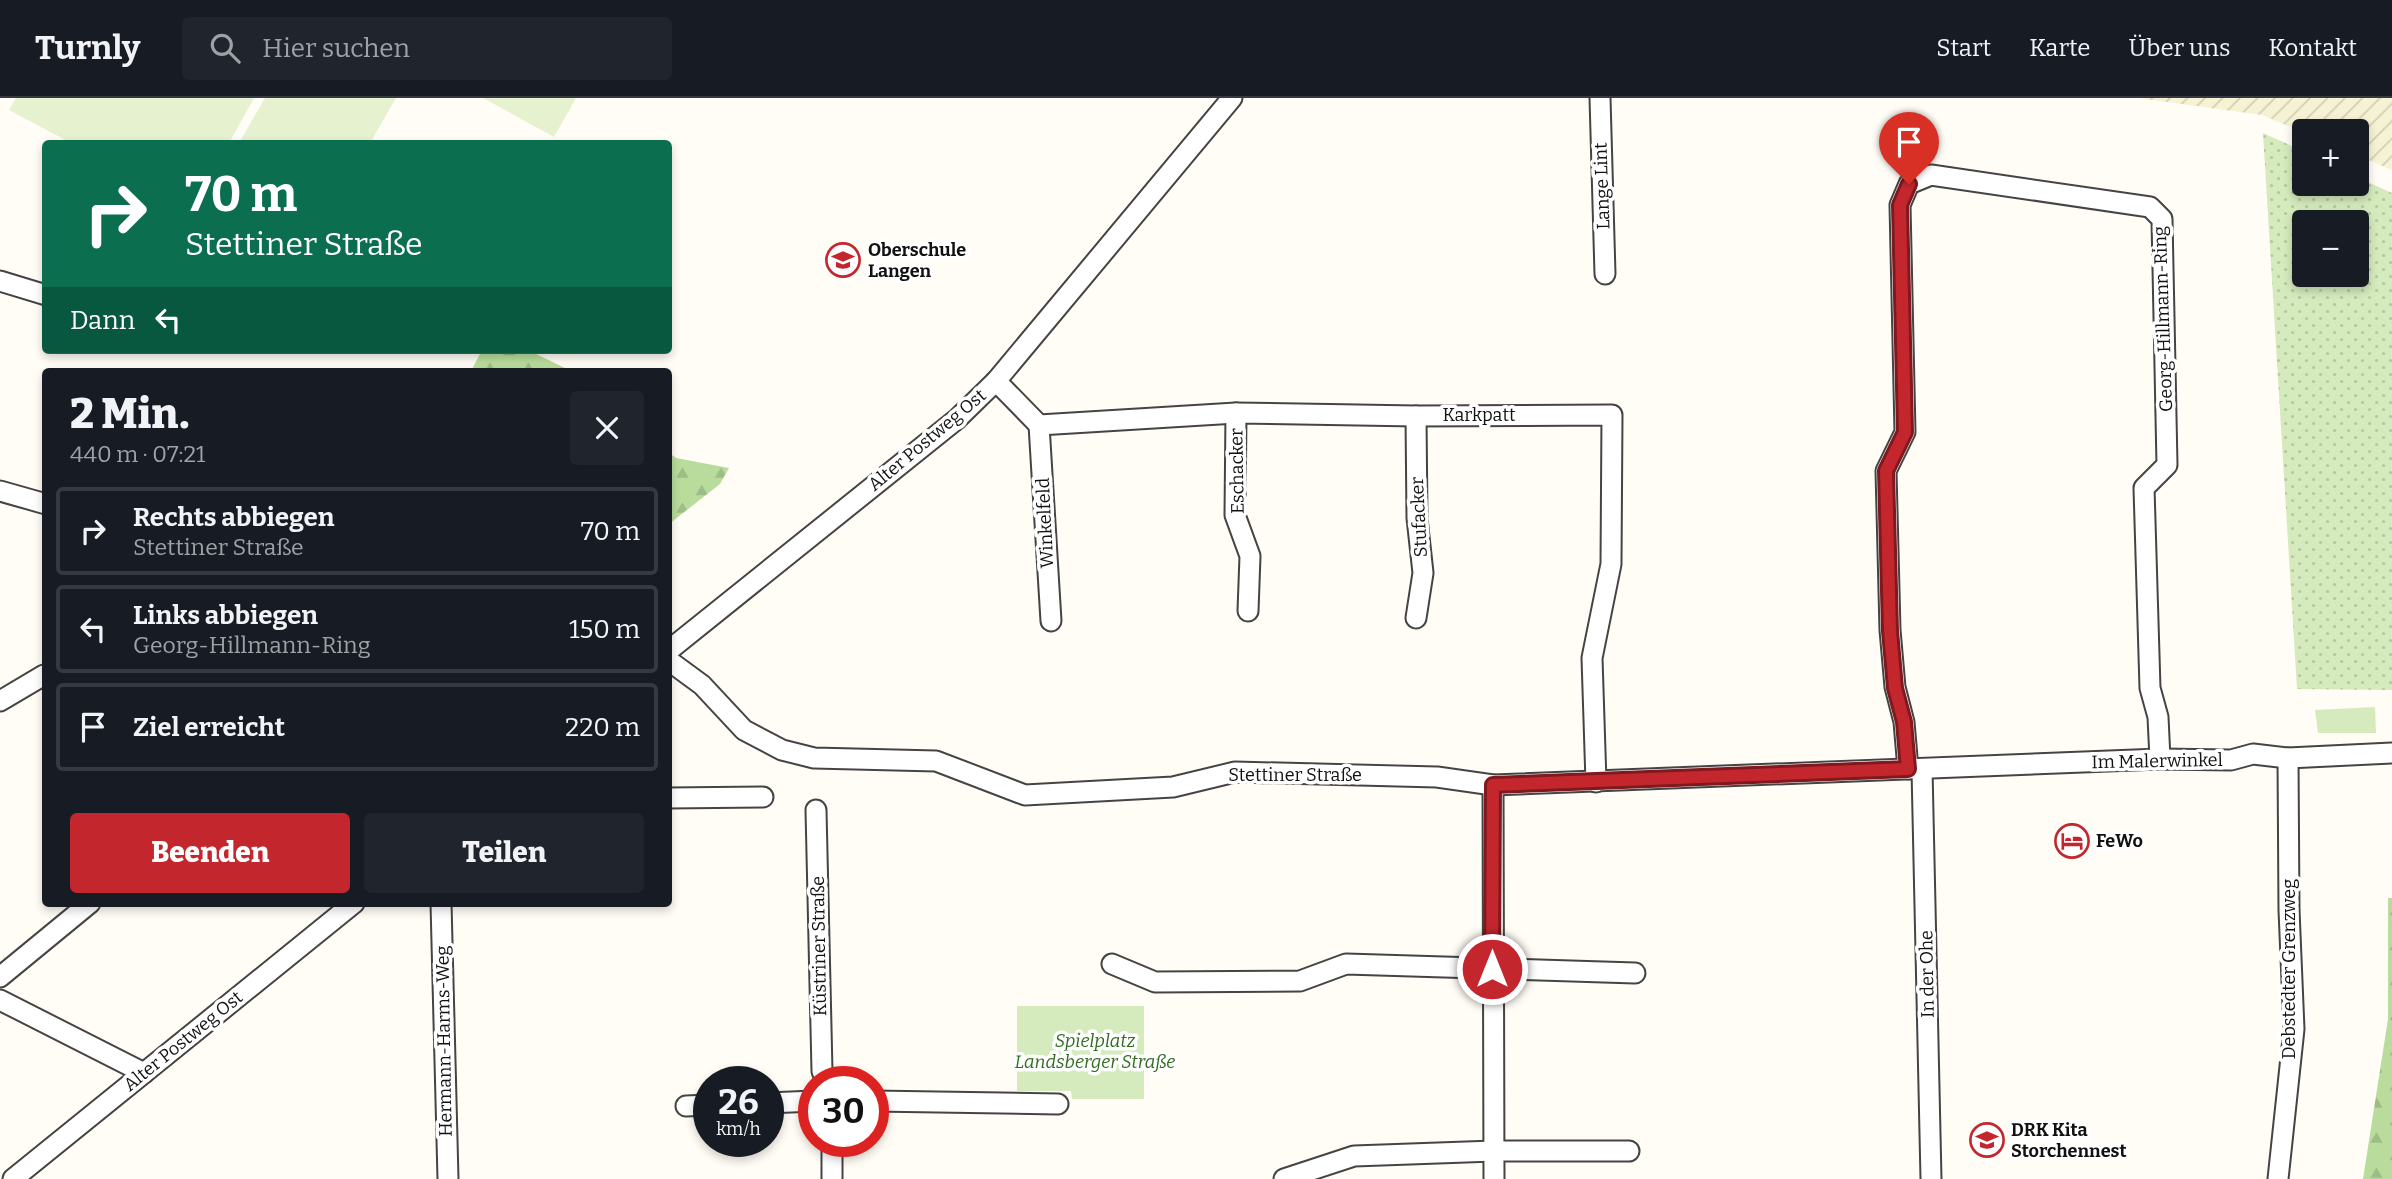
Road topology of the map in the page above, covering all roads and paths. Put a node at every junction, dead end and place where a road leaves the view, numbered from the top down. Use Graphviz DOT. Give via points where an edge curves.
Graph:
graph roads {
  1 [pos="1232,98"];
  2 [pos="1600,98"];
  3 [pos="1605,274"];
  4 [pos="0,281"];
  5 [pos="42,294"];
  6 [pos="996,381"];
  7 [pos="1236,413"];
  8 [pos="1416,416"];
  9 [pos="1039,425"];
  10 [pos="0,491"];
  11 [pos="42,502"];
  12 [pos="1248,611"];
  13 [pos="1416,618"];
  14 [pos="1051,621"];
  15 [pos="672,648"];
  16 [pos="672,663"];
  17 [pos="42,676"];
  18 [pos="0,701"];
  19 [pos="2392,753"];
  20 [pos="2288,758"];
  21 [pos="2160,759"];
  22 [pos="1915,769"];
  23 [pos="1596,782"];
  24 [pos="1493,785"];
  25 [pos="764,797"];
  26 [pos="672,799"];
  27 [pos="816,810"];
  28 [pos="85,907"];
  29 [pos="349,907"];
  30 [pos="441,907"];
  31 [pos="1112,964"];
  32 [pos="1492,969"];
  33 [pos="1635,973"];
  34 [pos="0,977"];
  35 [pos="0,1000"];
  36 [pos="822,1066"];
  37 [pos="144,1073"];
  38 [pos="889,1101"];
  39 [pos="1058,1104"];
  40 [pos="686,1105"];
  41 [pos="693,1105"];
  42 [pos="1494,1151"];
  43 [pos="1629,1152"];
  44 [pos="832,1157"];
  45 [pos="13,1179"];
  46 [pos="448,1179"];
  47 [pos="832,1179"];
  48 [pos="1284,1179"];
  49 [pos="1494,1179"];
  50 [pos="1931,1179"];
  51 [pos="2277,1179"];
  1 -- 6 [label="street, Alter Postweg Ost"];
  2 -- 3 [label="street, Lange Lint"];
  4 -- 5 [label="street"];
  6 -- 9 [label="street"];
  6 -- 15 [label="street, Alter Postweg Ost" via="957,419"];
  7 -- 8 [label="street, Karkpatt"];
  7 -- 9 [label="street, Karkpatt"];
  7 -- 12 [label="street, Eschacker" via="1235,515 1250,556"];
  8 -- 13 [label="street, Stufacker" via="1417,518 1423,573"];
  8 -- 23 [label="street, Karkpatt" via="1612,415 1611,565 1592,658"];
  9 -- 14 [label="street, Winkelfeld"];
  10 -- 11 [label="street"];
  16 -- 24 [label="street, Stettiner Straße" via="702,685 744,730 782,750 814,758 936,761 1025,795 1173,787 1235,772 1437,778"];
  17 -- 18 [label="street"];
  19 -- 20 [label="street, Im Malerwinkel"];
  20 -- 21 [label="street, Im Malerwinkel" via="2253,754 2231,760"];
  20 -- 51 [label="street, Debstedter Grenzweg" via="2294,1029"];
  21 -- 22 [label="street, Im Malerwinkel"];
  21 -- 22 [label="street, Georg-Hillmann-Ring" via="2158,717 2150,688 2144,488 2167,465 2162,219 2150,207 1931,176 1909,184 1900,205 1905,432 1886,471 1895,688"];
  22 -- 23 [label="street, Stettiner Straße"];
  22 -- 50 [label="street, In der Ohe"];
  23 -- 24 [label="street, Stettiner Straße"];
  24 -- 32 [label="street"];
  25 -- 26 [label="street"];
  27 -- 36 [label="street, Küstriner Straße"];
  28 -- 34 [label="street"];
  29 -- 37 [label="street, Alter Postweg Ost"];
  30 -- 46 [label="street, Hermann-Harms-Weg"];
  31 -- 32 [label="street" via="1155,982 1300,981 1346,964"];
  32 -- 33 [label="street"];
  32 -- 42 [label="street"];
  35 -- 37 [label="street"];
  37 -- 45 [label="street, Alter Postweg Ost"];
  38 -- 39 [label="street"];
  40 -- 41 [label="street"];
  42 -- 43 [label="street"];
  42 -- 48 [label="street" via="1354,1156"];
  42 -- 49 [label="street"];
  44 -- 47 [label="street"];
}
